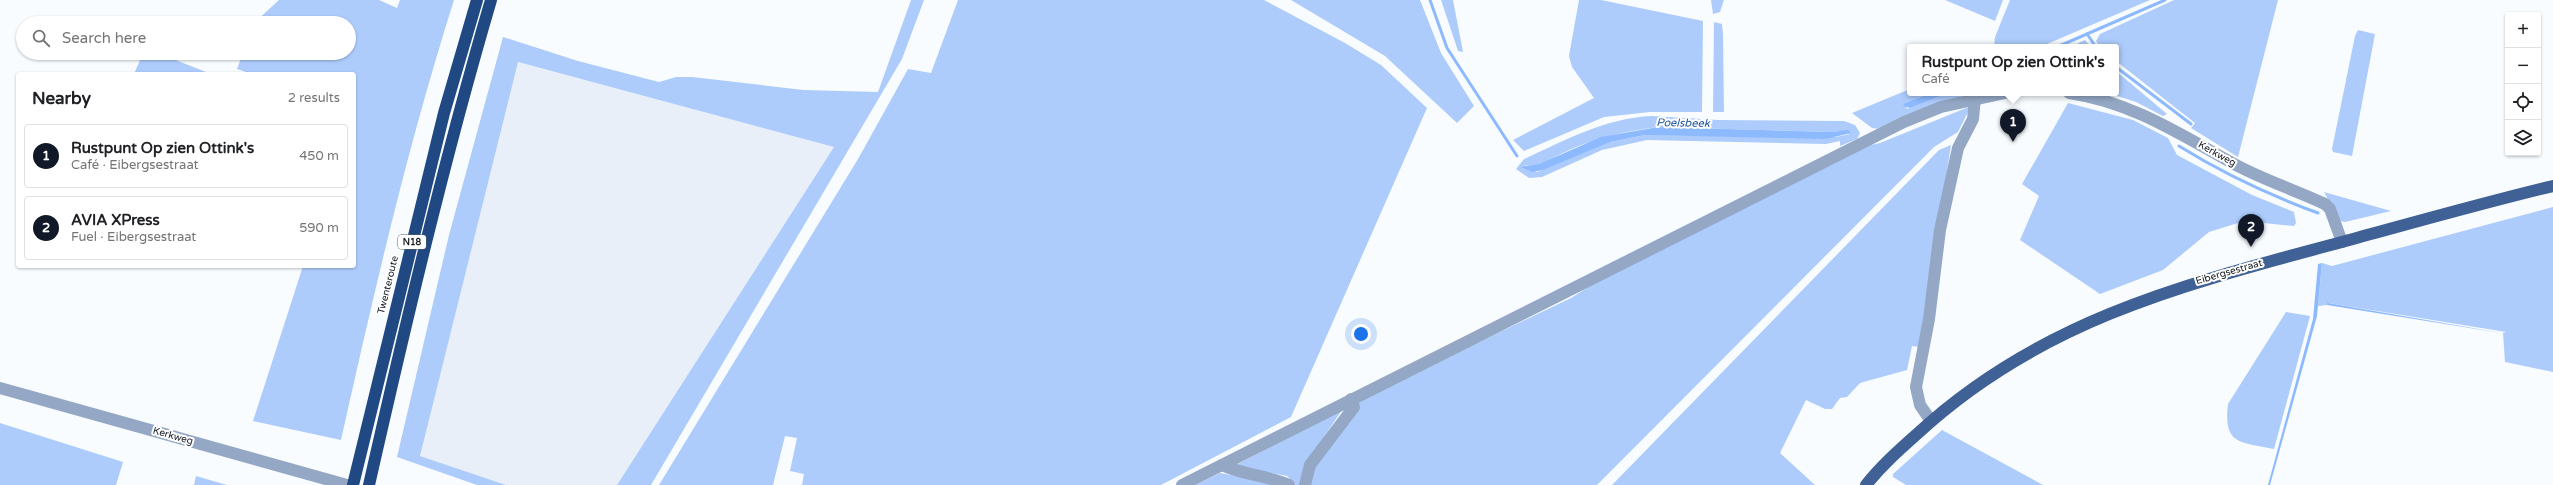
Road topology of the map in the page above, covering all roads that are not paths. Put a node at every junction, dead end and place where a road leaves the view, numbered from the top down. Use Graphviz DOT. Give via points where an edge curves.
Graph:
graph roads {
  1 [pos="476,0"];
  2 [pos="491,0"];
  3 [pos="1987,96"];
  4 [pos="2083,96"];
  5 [pos="1975,98"];
  6 [pos="2553,186"];
  7 [pos="2342,242"];
  8 [pos="0,388"];
  9 [pos="1352,399"];
  10 [pos="1931,421"];
  11 [pos="1222,465"];
  12 [pos="347,485"];
  13 [pos="353,485"];
  14 [pos="369,485"];
  15 [pos="1182,485"];
  16 [pos="1289,485"];
  17 [pos="1305,485"];
  18 [pos="1866,485"];
  1 -- 13 [label="highway, Twenteroute / N18" via="440,128"];
  2 -- 14 [label="highway, N18" via="457,117 409,308"];
  3 -- 5 [label="street"];
  4 -- 7 [label="street, Kerkweg" via="2110,102 2146,115 2236,165 2325,204 2330,209"];
  5 -- 9 [label="street" via="1941,107 1904,122"];
  5 -- 10 [label="street" via="1973,119 1958,148 1940,230 1929,319 1916,387 1920,405"];
  6 -- 7 [label="main road, Eibergsestraat"];
  7 -- 10 [label="main road, Eibergsestraat" via="2196,282 2085,323 2001,369"];
  8 -- 12 [label="street, Kerkweg"];
  9 -- 11 [label="street"];
  9 -- 17 [label="street" via="1354,407 1310,465"];
  10 -- 18 [label="main road, Eibergsestraat" via="1877,471"];
  11 -- 15 [label="street"];
  11 -- 16 [label="street" via="1232,470 1276,479"];
}
